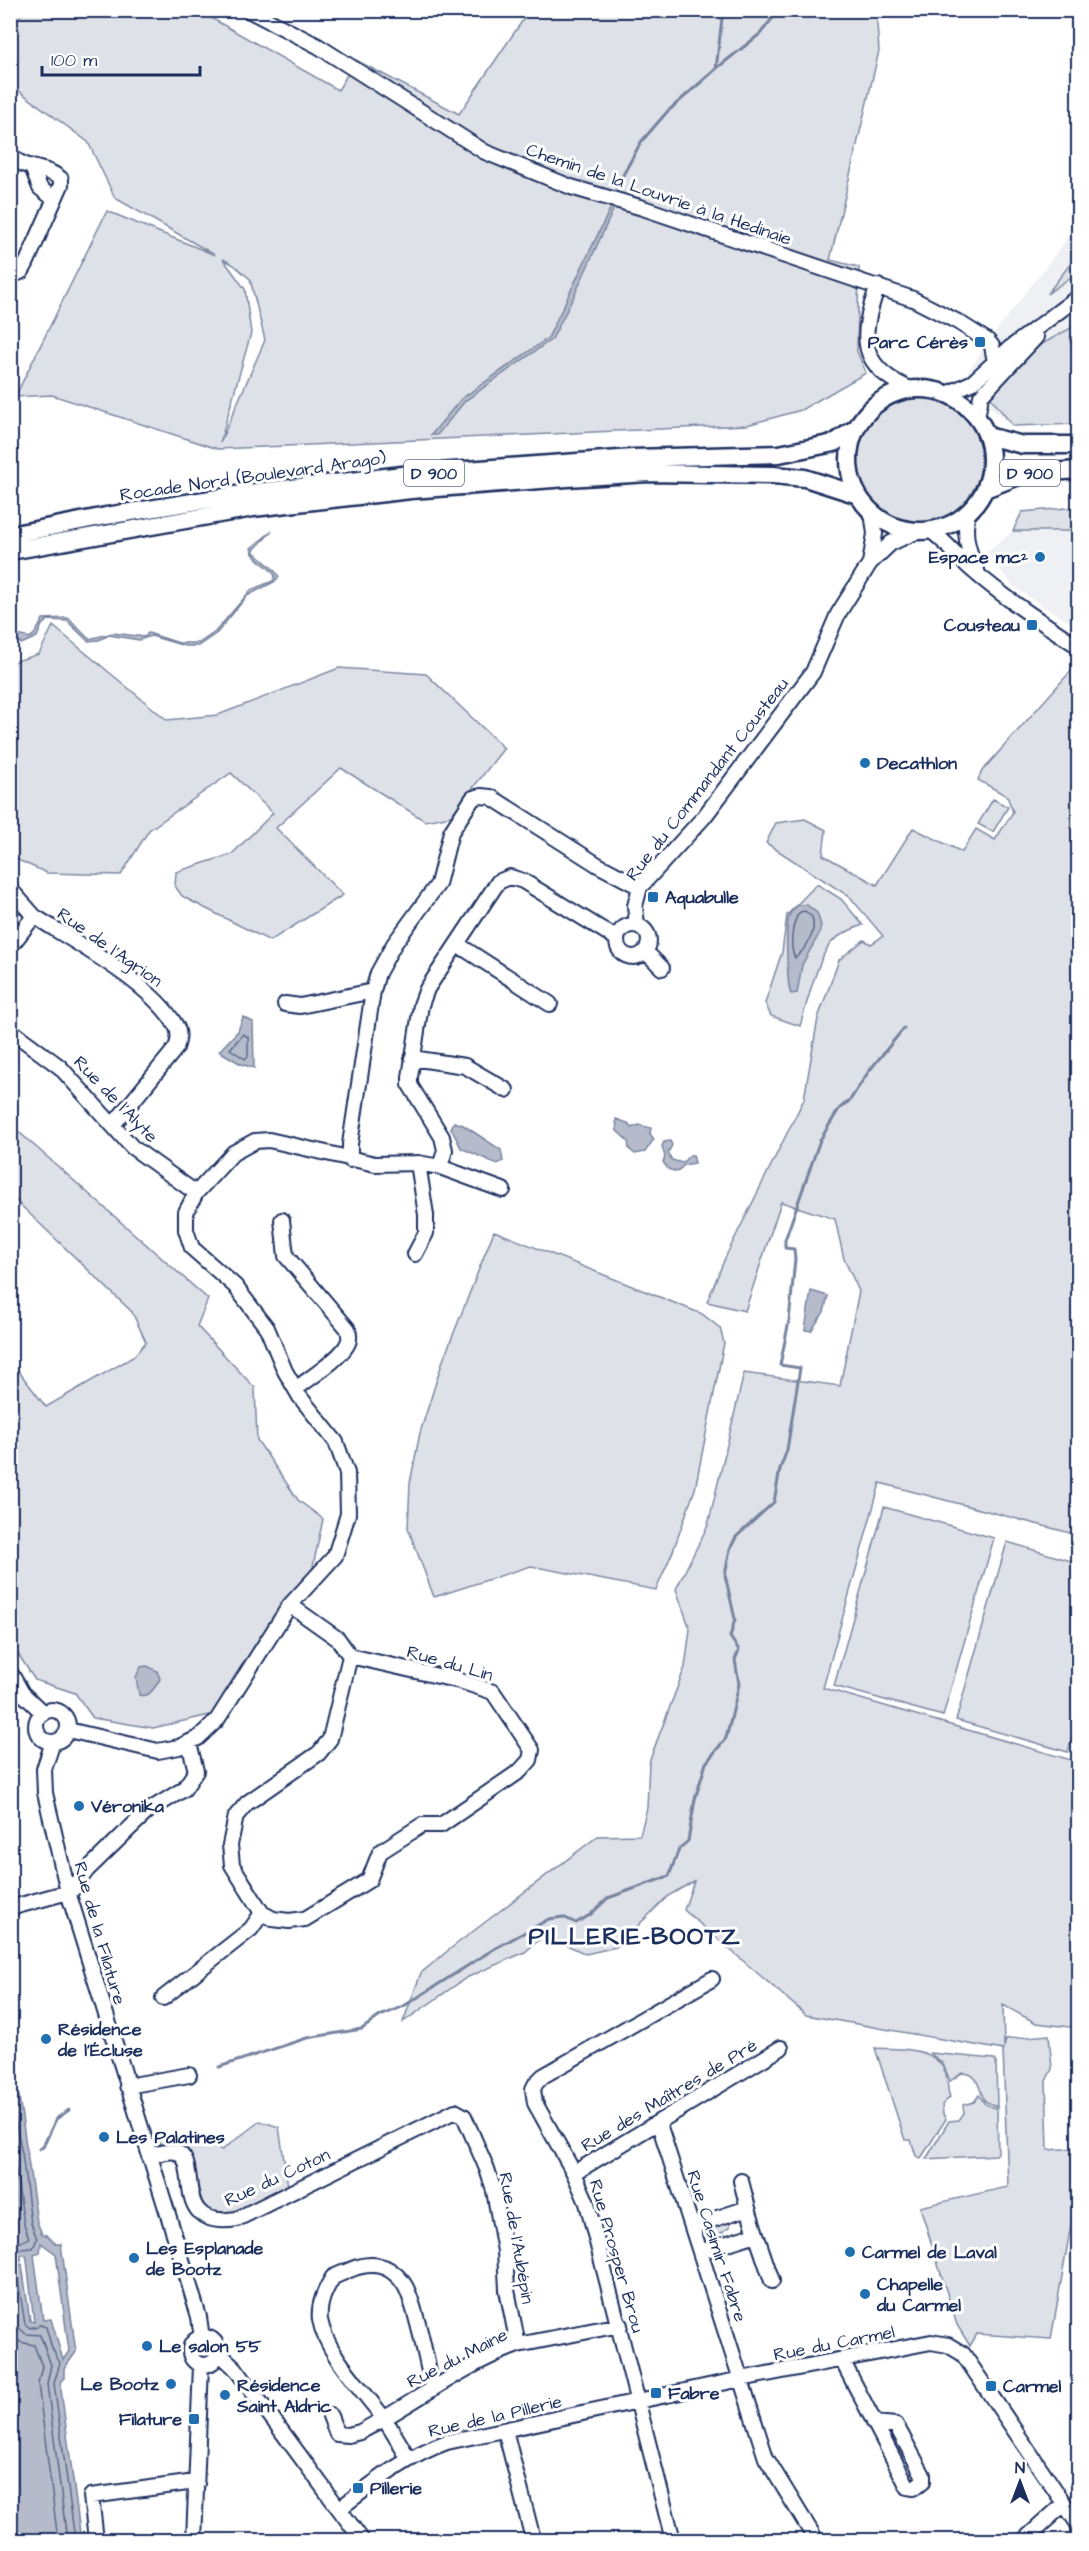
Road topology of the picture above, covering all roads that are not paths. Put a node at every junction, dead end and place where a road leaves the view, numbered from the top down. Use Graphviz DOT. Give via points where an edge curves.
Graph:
graph roads {
  1 [pos="248,10"];
  2 [pos="10,155"];
  3 [pos="32,167"];
  4 [pos="54,200"];
  5 [pos="10,277"];
  6 [pos="878,286"];
  7 [pos="1078,298"];
  8 [pos="995,362"];
  9 [pos="913,390"];
  10 [pos="947,394"];
  11 [pos="977,418"];
  12 [pos="856,428"];
  13 [pos="987,435"];
  14 [pos="1078,446"];
  15 [pos="1078,470"];
  16 [pos="985,489"];
  17 [pos="858,495"];
  18 [pos="872,512"];
  19 [pos="968,512"];
  20 [pos="924,530"];
  21 [pos="10,535"];
  22 [pos="10,551"];
  23 [pos="870,563"];
  24 [pos="989,583"];
  25 [pos="1078,645"];
  26 [pos="640,887"];
  27 [pos="10,889"];
  28 [pos="34,916"];
  29 [pos="637,925"];
  30 [pos="616,938"];
  31 [pos="457,944"];
  32 [pos="10,947"];
  33 [pos="645,951"];
  34 [pos="662,968"];
  35 [pos="373,991"];
  36 [pos="285,1004"];
  37 [pos="549,1004"];
  38 [pos="10,1030"];
  39 [pos="412,1058"];
  40 [pos="506,1090"];
  41 [pos="113,1125"];
  42 [pos="350,1160"];
  43 [pos="418,1163"];
  44 [pos="440,1167"];
  45 [pos="503,1190"];
  46 [pos="196,1193"];
  47 [pos="282,1220"];
  48 [pos="415,1254"];
  49 [pos="296,1389"];
  50 [pos="290,1605"];
  51 [pos="350,1656"];
  52 [pos="10,1672"];
  53 [pos="44,1713"];
  54 [pos="68,1730"];
  55 [pos="53,1742"];
  56 [pos="189,1743"];
  57 [pos="68,1892"];
  58 [pos="10,1908"];
  59 [pos="262,1913"];
  60 [pos="712,1979"];
  61 [pos="163,1998"];
  62 [pos="781,2048"];
  63 [pos="189,2075"];
  64 [pos="127,2086"];
  65 [pos="455,2111"];
  66 [pos="659,2124"];
  67 [pos="149,2156"];
  68 [pos="574,2173"];
  69 [pos="741,2181"];
  70 [pos="748,2208"];
  71 [pos="693,2226"];
  72 [pos="756,2234"];
  73 [pos="700,2252"];
  74 [pos="772,2282"];
  75 [pos="620,2325"];
  76 [pos="202,2338"];
  77 [pos="518,2345"];
  78 [pos="218,2352"];
  79 [pos="842,2360"];
  80 [pos="201,2365"];
  81 [pos="741,2379"];
  82 [pos="433,2388"];
  83 [pos="639,2402"];
  84 [pos="330,2416"];
  85 [pos="384,2419"];
  86 [pos="874,2424"];
  87 [pos="505,2430"];
  88 [pos="409,2459"];
  89 [pos="197,2484"];
  90 [pos="1064,2504"];
  91 [pos="339,2509"];
  92 [pos="1078,2524"];
  93 [pos="534,2539"];
  94 [pos="96,2541"];
  95 [pos="195,2541"];
  96 [pos="362,2541"];
  97 [pos="673,2541"];
  98 [pos="816,2541"];
  99 [pos="1024,2541"];
  1 -- 6 [label="street, Chemin de la Louvrie à la Hedinaie" via="318,46 485,152 571,187"];
  2 -- 3 [label="street"];
  3 -- 4 [label="street" via="40,188"];
  3 -- 4 [label="street" via="61,179"];
  4 -- 5 [label="street" via="22,271"];
  6 -- 8 [label="street, Chemin de la Louvrie à la Hedinaie" via="922,303 988,341"];
  6 -- 9 [label="street" via="867,325 868,352 880,373"];
  7 -- 8 [label="street"];
  7 -- 11 [label="street" via="992,381 981,396"];
  8 -- 10 [label="street" via="973,382"];
  9 -- 10 [label="main road"];
  9 -- 12 [label="main road" via="880,402"];
  10 -- 11 [label="main road"];
  11 -- 13 [label="main road"];
  12 -- 17 [label="main road" via="850,450 850,473"];
  12 -- 21 [label="main road, Rocade Nord (Boulevard Arago) / D 900" via="834,443 779,453 633,458 411,474 248,493"];
  13 -- 14 [label="main road, D 900" via="1023,445"];
  13 -- 16 [label="main road" via="991,453"];
  15 -- 16 [label="main road, D 900" via="1024,474"];
  16 -- 19 [label="main road"];
  17 -- 18 [label="main road"];
  17 -- 22 [label="main road, Rocade Nord (Boulevard Arago) / D 900" via="805,478 773,475 650,473 567,478 253,508"];
  18 -- 20 [label="main road" via="893,525"];
  18 -- 23 [label="street, Rue du Commandant Cousteau" via="875,534"];
  19 -- 20 [label="main road" via="943,527"];
  19 -- 24 [label="street" via="964,529 970,555"];
  20 -- 23 [label="street, Rue du Commandant Cousteau" via="891,543"];
  20 -- 24 [label="street" via="945,541"];
  23 -- 26 [label="street, Rue du Commandant Cousteau" via="838,614 813,672 704,817"];
  24 -- 25 [label="street" via="1021,609"];
  26 -- 29 [label="street, Rue du Commandant Cousteau" via="635,906"];
  26 -- 35 [label="street" via="491,797 473,798 451,832 438,884 394,944"];
  27 -- 28 [label="street, Rue de l'Agrion"];
  28 -- 32 [label="street, Rue de l'Agrion"];
  28 -- 41 [label="street, Rue de l'Agrion" via="134,981 176,1027 176,1048"];
  29 -- 30 [label="street" via="626,925"];
  29 -- 33 [label="street" via="648,935"];
  30 -- 31 [label="street" via="523,881 510,877 498,882"];
  30 -- 33 [label="street" via="618,949 627,956"];
  31 -- 37 [label="street"];
  31 -- 39 [label="street" via="422,1001"];
  33 -- 34 [label="street"];
  35 -- 36 [label="street" via="300,1006"];
  35 -- 42 [label="street"];
  38 -- 41 [label="street, Rue de l'Alyte" via="60,1067"];
  39 -- 40 [label="street" via="465,1066"];
  39 -- 44 [label="street" via="410,1085 442,1137 445,1150"];
  41 -- 46 [label="street, Rue de l'Alyte" via="132,1147"];
  42 -- 43 [label="street"];
  42 -- 46 [label="street" via="269,1140 255,1141 233,1153"];
  43 -- 44 [label="street"];
  43 -- 48 [label="street" via="426,1233"];
  44 -- 45 [label="street"];
  46 -- 49 [label="street" via="186,1212 192,1248 236,1286 267,1328"];
  47 -- 49 [label="street" via="286,1256 350,1335 349,1343 340,1353"];
  49 -- 50 [label="street" via="336,1442 346,1473 348,1514 335,1556"];
  50 -- 51 [label="street" via="338,1639"];
  50 -- 56 [label="street" via="217,1720"];
  51 -- 59 [label="street" via="330,1739 319,1753 247,1803 236,1816 230,1845 232,1865"];
  51 -- 59 [label="street, Rue du Lin" via="494,1692 532,1750 530,1760 441,1825 422,1825 381,1852 369,1880 305,1919 273,1919"];
  52 -- 53 [label="street" via="22,1693"];
  53 -- 54 [label="street" via="59,1711 67,1719"];
  53 -- 55 [label="street" via="36,1729 40,1737"];
  54 -- 55 [label="street" via="63,1739"];
  54 -- 56 [label="street" via="158,1751"];
  55 -- 57 [label="street, Rue de la Filature" via="44,1769 45,1793"];
  56 -- 57 [label="street" via="196,1772 193,1779 148,1811"];
  57 -- 58 [label="street"];
  57 -- 64 [label="street, Rue de la Filature"];
  59 -- 61 [label="street" via="251,1929"];
  60 -- 68 [label="street, Rue Prosper Brou" via="536,2083 535,2103"];
  62 -- 66 [label="street, Rue des Maîtres de Pré"];
  63 -- 64 [label="street"];
  64 -- 67 [label="street, Rue de la Filature"];
  65 -- 67 [label="street, Rue du Coton" via="237,2219 208,2218 199,2210 191,2198 188,2166 181,2154 173,2151"];
  65 -- 77 [label="street, Rue de l'Aubépin" via="464,2116 494,2191"];
  66 -- 68 [label="street, Rue des Maîtres de Pré"];
  66 -- 71 [label="street, Rue Casimir Fabre"];
  67 -- 76 [label="street, Rue de la Filature"];
  68 -- 75 [label="street, Rue Prosper Brou" via="587,2203"];
  69 -- 70 [label="street"];
  70 -- 71 [label="street"];
  70 -- 72 [label="street"];
  71 -- 73 [label="street, Rue Casimir Fabre"];
  72 -- 73 [label="street"];
  72 -- 74 [label="street"];
  73 -- 81 [label="street, Rue Casimir Fabre"];
  75 -- 77 [label="street, Rue du Maine"];
  75 -- 83 [label="street, Rue Prosper Brou"];
  76 -- 78 [label="street" via="215,2343"];
  76 -- 80 [label="street" via="194,2342 190,2351 193,2360"];
  77 -- 82 [label="street, Rue du Maine"];
  78 -- 80 [label="street" via="213,2362"];
  78 -- 91 [label="street" via="235,2368"];
  79 -- 81 [label="street, Rue du Carmel"];
  79 -- 86 [label="street"];
  79 -- 90 [label="street, Rue du Carmel" via="931,2342 948,2345 963,2354"];
  80 -- 89 [label="street"];
  81 -- 83 [label="street, Rue du Carmel"];
  81 -- 98 [label="street, Rue Casimir Fabre" via="766,2458"];
  82 -- 85 [label="street, Rue du Maine"];
  82 -- 85 [label="street" via="408,2291 397,2275 374,2265 333,2277 320,2303 324,2334"];
  83 -- 87 [label="street, Rue de la Pillerie"];
  83 -- 97 [label="street, Rue Prosper Brou"];
  84 -- 85 [label="street, Rue du Maine" via="337,2434 348,2435"];
  85 -- 88 [label="street"];
  86 -- 86 [label="street" via="908,2487 914,2488 923,2481 923,2475 897,2425"];
  87 -- 88 [label="street, Rue de la Pillerie" via="447,2442"];
  87 -- 93 [label="street"];
  88 -- 91 [label="street, Rue de la Pillerie"];
  89 -- 94 [label="street" via="91,2496"];
  89 -- 95 [label="street"];
  90 -- 92 [label="street, Rue du Carmel"];
  90 -- 99 [label="street"];
  91 -- 96 [label="street"];
}
